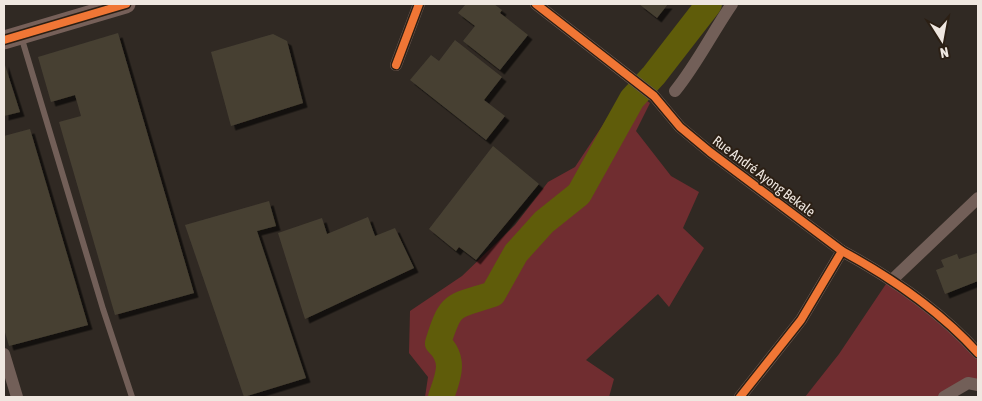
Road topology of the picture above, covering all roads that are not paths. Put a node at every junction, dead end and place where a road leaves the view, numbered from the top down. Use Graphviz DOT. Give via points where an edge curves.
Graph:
graph roads {
  1 [pos="126,4"];
  2 [pos="419,4"];
  3 [pos="536,4"];
  4 [pos="732,4"];
  5 [pos="12,37"];
  6 [pos="396,65"];
  7 [pos="675,91"];
  8 [pos="978,198"];
  9 [pos="842,251"];
  10 [pos="892,280"];
  11 [pos="978,353"];
  12 [pos="4,354"];
  13 [pos="978,385"];
  14 [pos="17,397"];
  15 [pos="132,397"];
  16 [pos="740,397"];
  17 [pos="944,397"];
  1 -- 5 [label="street"];
  2 -- 6 [label="street"];
  3 -- 9 [label="street, Rue André Ayong Bekale" via="654,96 680,127 710,152"];
  4 -- 7 [label="street"];
  5 -- 15 [label="lane"];
  8 -- 10 [label="street"];
  9 -- 10 [label="street, Rue André Ayong Bekale"];
  9 -- 16 [label="street" via="801,320"];
  10 -- 11 [label="street, Rue André Ayong Bekale" via="963,336"];
  12 -- 14 [label="street"];
  13 -- 17 [label="street" via="968,384"];
}
